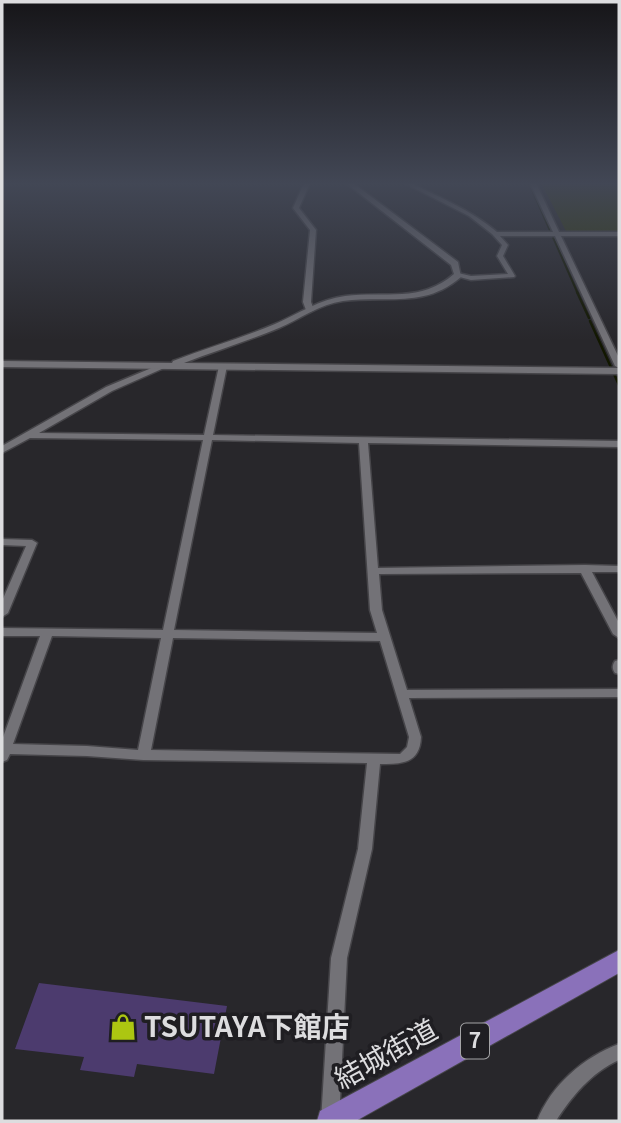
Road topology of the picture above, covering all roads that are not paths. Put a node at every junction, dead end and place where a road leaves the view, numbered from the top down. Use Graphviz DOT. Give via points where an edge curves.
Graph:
graph roads {
  1 [pos="313,235"];
  2 [pos="419,235"];
  3 [pos="497,235"];
  4 [pos="556,235"];
  5 [pos="458,275"];
  6 [pos="310,310"];
  7 [pos="2,364"];
  8 [pos="165,366"];
  9 [pos="223,366"];
  10 [pos="616,370"];
  11 [pos="26,435"];
  12 [pos="207,438"];
  13 [pos="363,440"];
  14 [pos="619,444"];
  15 [pos="2,450"];
  16 [pos="2,542"];
  17 [pos="585,568"];
  18 [pos="619,569"];
  19 [pos="373,571"];
  20 [pos="2,584"];
  21 [pos="15,584"];
  22 [pos="2,613"];
  23 [pos="2,632"];
  24 [pos="47,633"];
  25 [pos="619,634"];
  26 [pos="167,635"];
  27 [pos="384,637"];
  28 [pos="619,664"];
  29 [pos="619,670"];
  30 [pos="619,693"];
  31 [pos="403,694"];
  32 [pos="3,752"];
  33 [pos="143,755"];
  34 [pos="374,758"];
  35 [pos="619,961"];
  36 [pos="619,1052"];
  37 [pos="330,1121"];
  38 [pos="546,1121"];
  1 -- 6 [label="street"];
  2 -- 5 [label="street" via="455,264"];
  3 -- 5 [label="street" via="505,245 500,256 512,276"];
  4 -- 10 [label="street"];
  5 -- 6 [label="street" via="432,293 341,299"];
  6 -- 8 [label="street"];
  7 -- 8 [label="street"];
  8 -- 9 [label="street"];
  8 -- 11 [label="street" via="109,389"];
  9 -- 10 [label="street"];
  9 -- 12 [label="street"];
  11 -- 12 [label="street"];
  11 -- 15 [label="street"];
  12 -- 13 [label="street"];
  12 -- 26 [label="street"];
  13 -- 14 [label="street"];
  13 -- 19 [label="street"];
  16 -- 21 [label="street" via="32,542"];
  17 -- 18 [label="street"];
  17 -- 19 [label="street"];
  17 -- 25 [label="street" via="593,592 609,611"];
  19 -- 27 [label="street"];
  20 -- 21 [label="street"];
  21 -- 22 [label="street"];
  23 -- 24 [label="street"];
  24 -- 26 [label="street"];
  24 -- 32 [label="street"];
  26 -- 27 [label="street"];
  26 -- 33 [label="street"];
  27 -- 31 [label="street"];
  28 -- 29 [label="street"];
  30 -- 31 [label="street"];
  31 -- 34 [label="street" via="416,744 402,759"];
  32 -- 33 [label="street"];
  33 -- 34 [label="street"];
  34 -- 37 [label="street" via="365,849 339,958"];
  35 -- 37 [label="main road, 結城街道 / 7"];
  36 -- 38 [label="street" via="583,1072"];
}
